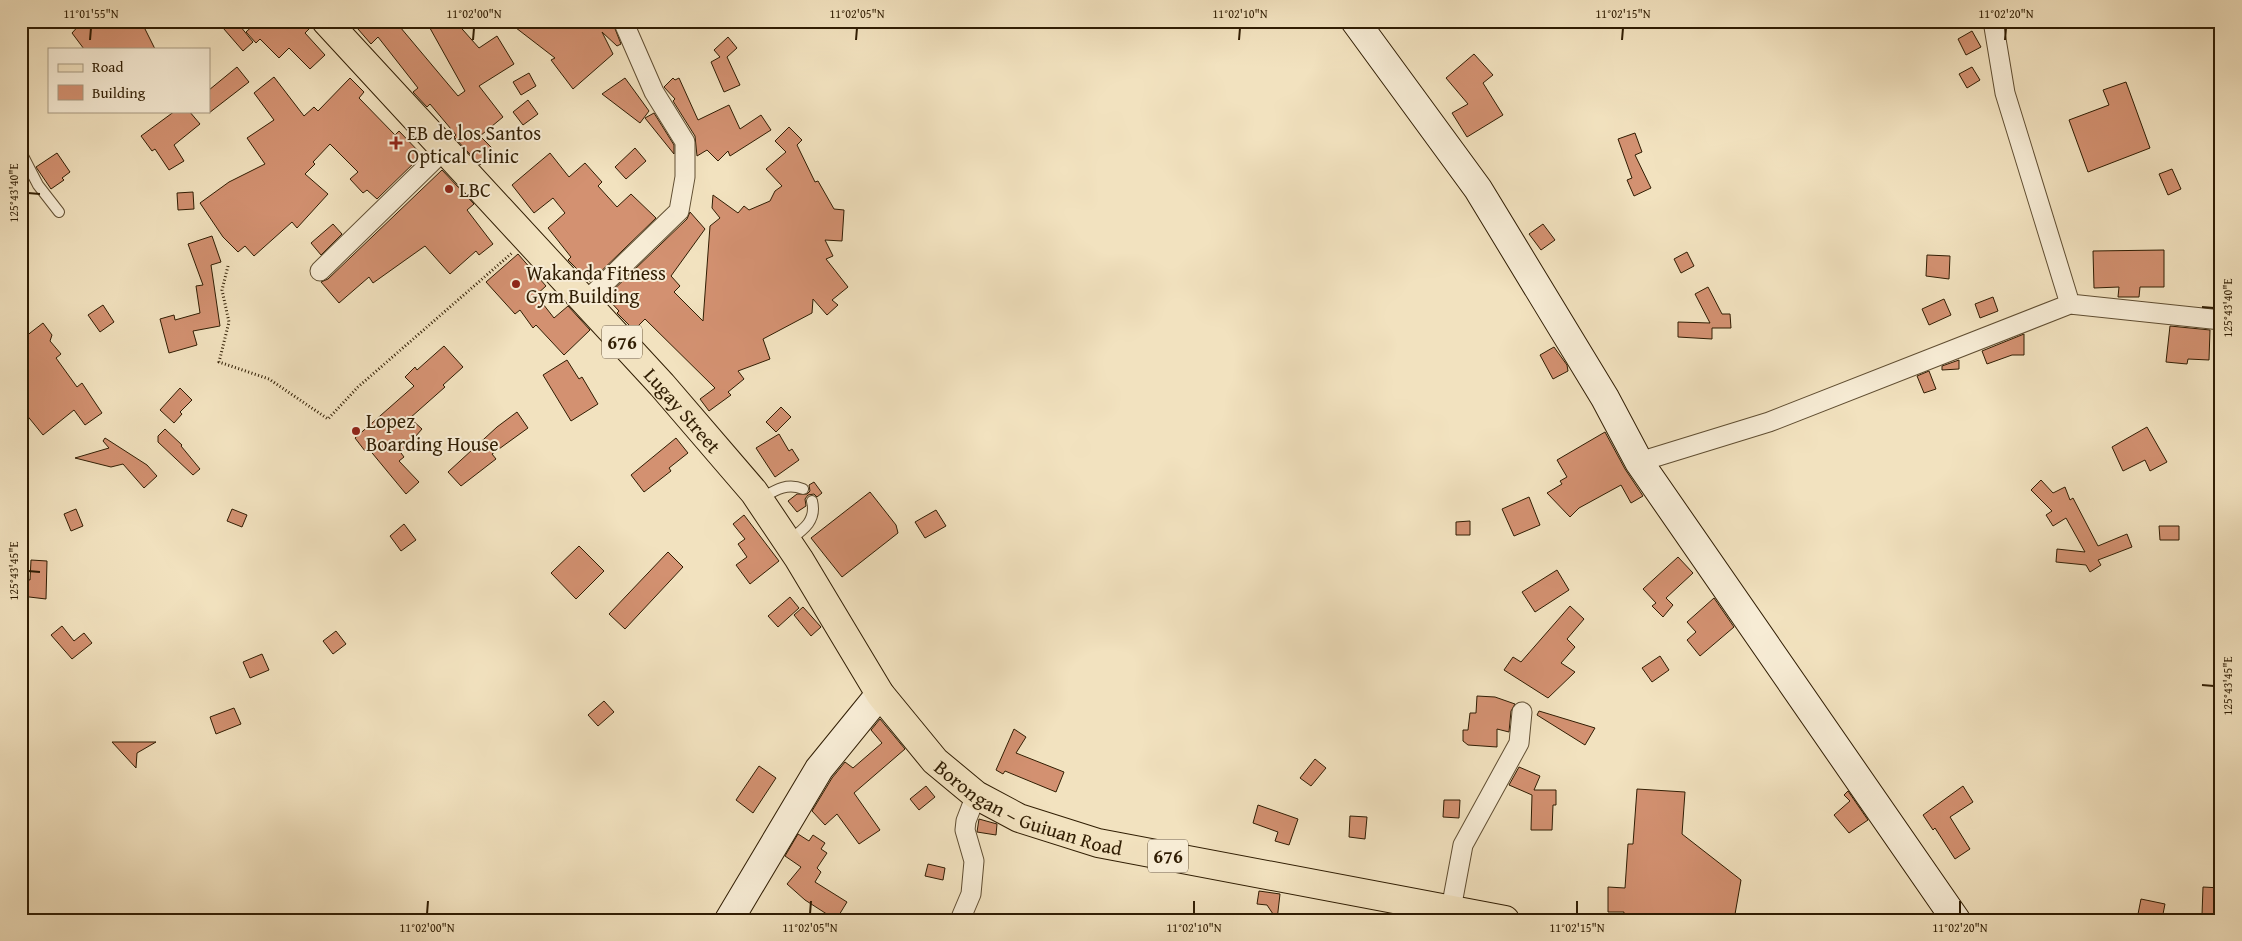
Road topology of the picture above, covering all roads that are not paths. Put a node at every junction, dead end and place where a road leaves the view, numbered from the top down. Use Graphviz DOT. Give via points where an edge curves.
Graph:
graph roads {
  1 [pos="326,21"];
  2 [pos="623,21"];
  3 [pos="1993,21"];
  4 [pos="1357,22"];
  5 [pos="444,150"];
  6 [pos="21,152"];
  7 [pos="59,212"];
  8 [pos="320,271"];
  9 [pos="585,302"];
  10 [pos="2070,304"];
  11 [pos="2221,320"];
  12 [pos="1639,462"];
  13 [pos="803,490"];
  14 [pos="760,500"];
  15 [pos="812,501"];
  16 [pos="788,542"];
  17 [pos="880,694"];
  18 [pos="1522,712"];
  19 [pos="976,795"];
  20 [pos="1451,910"];
  21 [pos="729,920"];
  22 [pos="960,920"];
  23 [pos="1505,920"];
  24 [pos="1956,920"];
  1 -- 5 [label="main road, Lugay Street / 676"];
  2 -- 9 [label="street" via="654,92 685,142 685,177 679,211"];
  3 -- 10 [label="street" via="2005,92"];
  4 -- 12 [label="street" via="1478,189 1605,398"];
  5 -- 8 [label="street"];
  5 -- 9 [label="main road, Lugay Street / 676"];
  6 -- 7 [label="lane" via="38,185"];
  9 -- 14 [label="main road, Lugay Street / 676" via="662,385"];
  10 -- 11 [label="street"];
  10 -- 12 [label="street" via="1769,422"];
  12 -- 24 [label="street"];
  13 -- 14 [label="lane" via="784,487"];
  14 -- 16 [label="main road, Lugay Street / 676"];
  15 -- 16 [label="lane" via="811,522"];
  16 -- 17 [label="main road, Lugay Street / 676"];
  17 -- 19 [label="main road, Borongan – Guiuan Road / 676" via="935,761"];
  17 -- 21 [label="street" via="819,769"];
  18 -- 20 [label="street" via="1519,743 1464,845"];
  19 -- 20 [label="main road, Borongan – Guiuan Road / 676" via="1019,818 1098,843"];
  19 -- 22 [label="street" via="965,830 974,861 971,894"];
  20 -- 23 [label="main road, Borongan – Guiuan Road / 676"];
}
